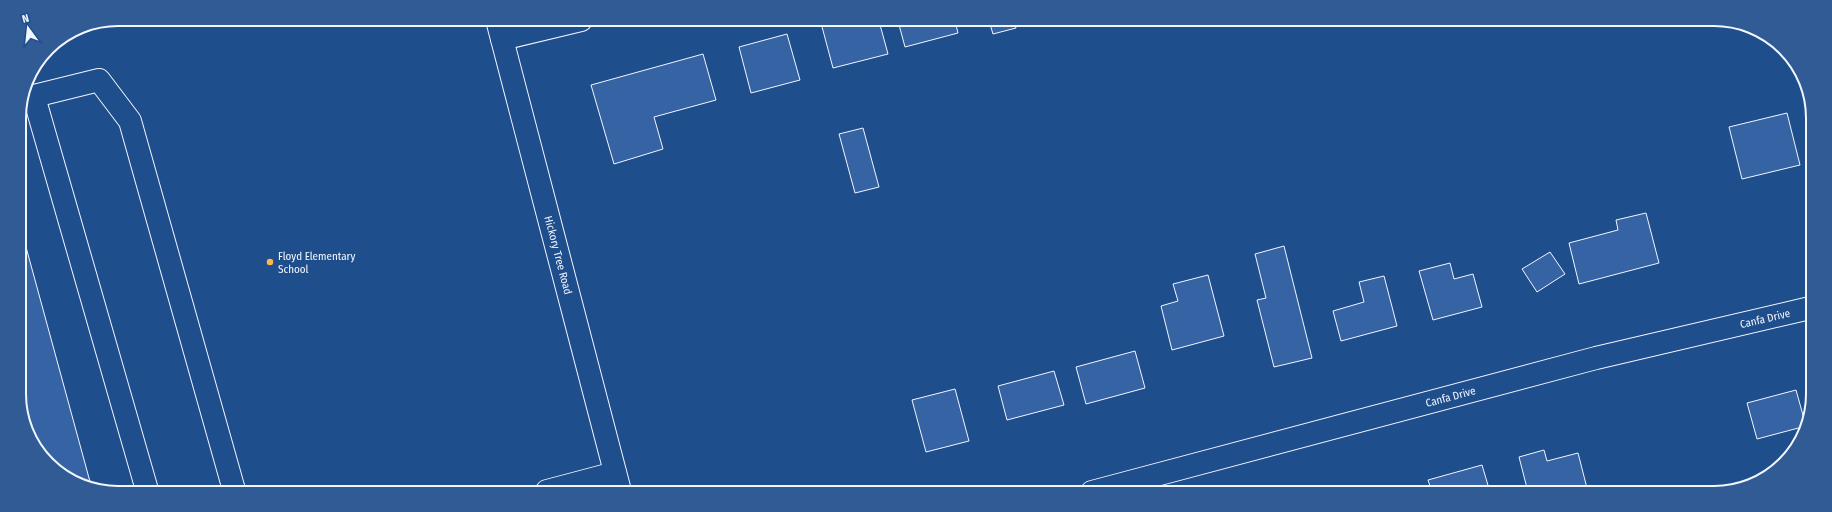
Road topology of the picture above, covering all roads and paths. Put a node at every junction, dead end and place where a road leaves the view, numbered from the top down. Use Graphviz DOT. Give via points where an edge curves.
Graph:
graph roads {
  1 [pos="532,26"];
  2 [pos="500,30"];
  3 [pos="28,98"];
  4 [pos="1806,309"];
  5 [pos="618,482"];
  6 [pos="146,486"];
  7 [pos="233,486"];
  8 [pos="586,486"];
  9 [pos="1115,486"];
  1 -- 2 [label="street"];
  2 -- 5 [label="street, Hickory Tree Road"];
  3 -- 6 [label="street"];
  3 -- 7 [label="street" via="99,80 130,121"];
  4 -- 9 [label="street, Canfa Drive" via="1596,358"];
  5 -- 8 [label="street"];
}
